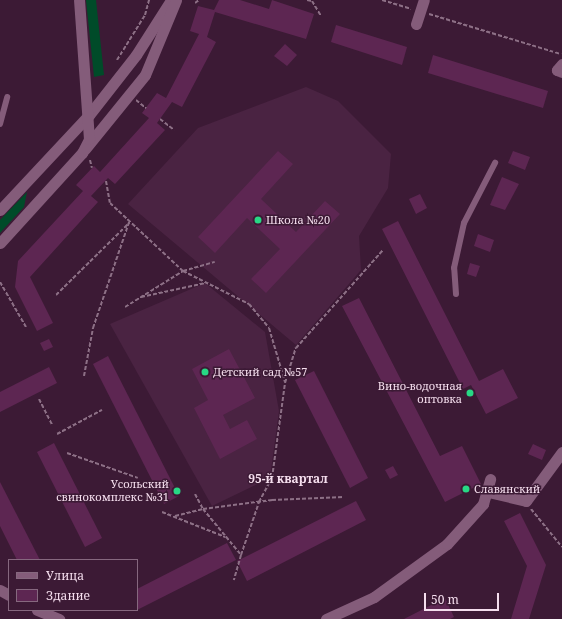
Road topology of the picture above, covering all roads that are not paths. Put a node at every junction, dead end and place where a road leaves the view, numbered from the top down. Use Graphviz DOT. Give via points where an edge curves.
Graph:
graph roads {
  1 [pos="79,0"];
  2 [pos="171,0"];
  3 [pos="176,0"];
  4 [pos="424,0"];
  5 [pos="416,24"];
  6 [pos="7,97"];
  7 [pos="89,115"];
  8 [pos="0,124"];
  9 [pos="82,153"];
  10 [pos="495,163"];
  11 [pos="0,210"];
  12 [pos="0,243"];
  13 [pos="456,294"];
  14 [pos="562,452"];
  15 [pos="490,479"];
  16 [pos="488,492"];
  17 [pos="39,611"];
  18 [pos="59,619"];
  19 [pos="326,619"];
  1 -- 7 [label="street"];
  2 -- 7 [label="street" via="136,55"];
  3 -- 9 [label="street" via="145,75"];
  4 -- 5 [label="street"];
  6 -- 8 [label="lane"];
  7 -- 9 [label="street" via="89,139"];
  7 -- 11 [label="street"];
  9 -- 12 [label="street"];
  10 -- 13 [label="lane" via="464,223 454,268"];
  14 -- 16 [label="street" via="526,501"];
  15 -- 16 [label="street"];
  16 -- 19 [label="street" via="483,504 448,544 374,597"];
  17 -- 18 [label="street"];
}
